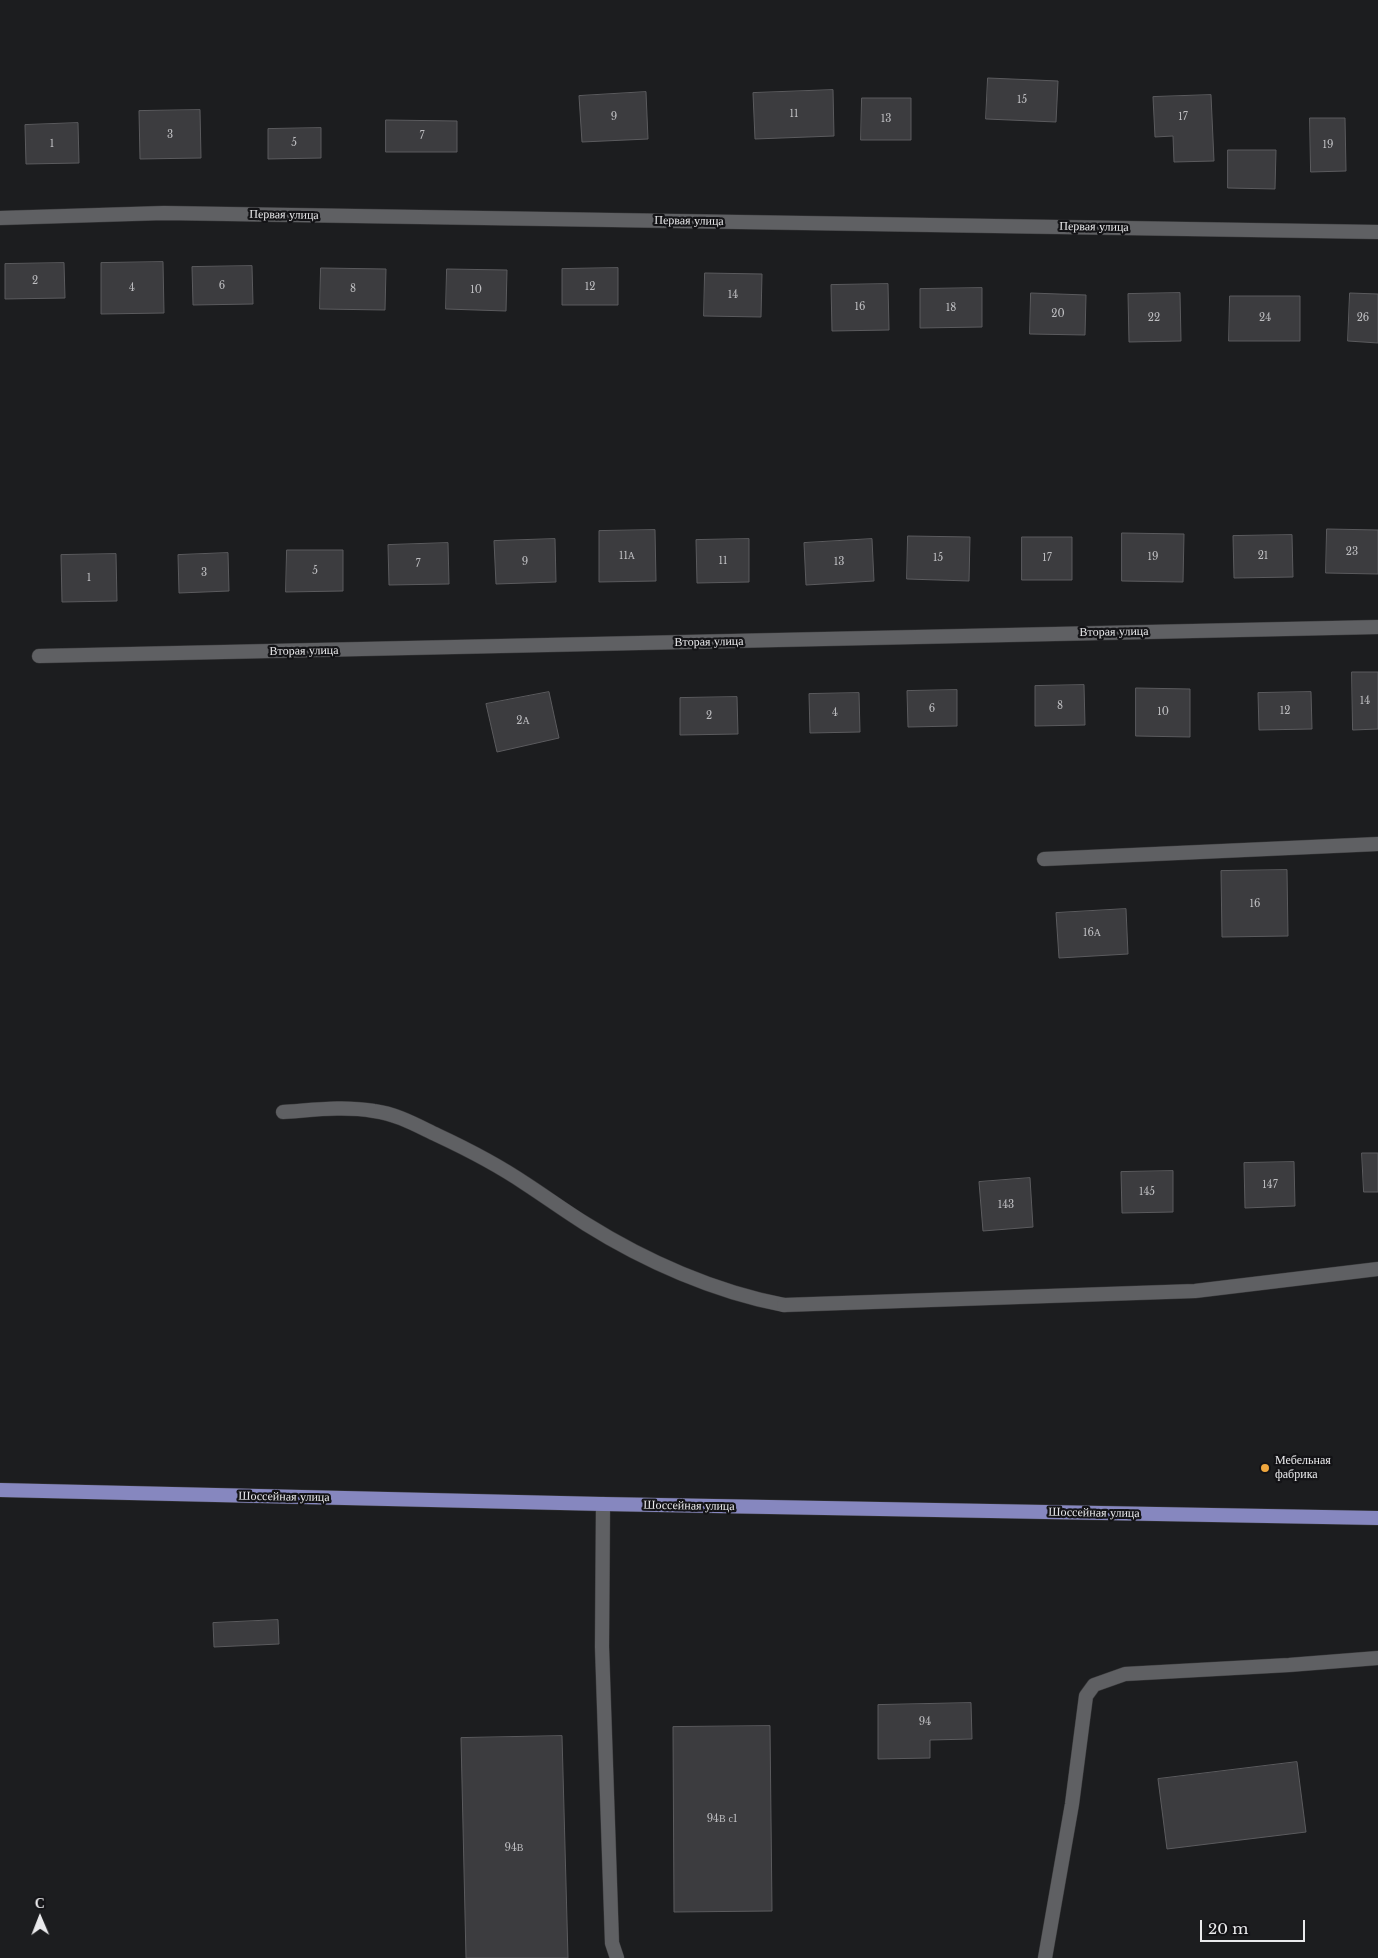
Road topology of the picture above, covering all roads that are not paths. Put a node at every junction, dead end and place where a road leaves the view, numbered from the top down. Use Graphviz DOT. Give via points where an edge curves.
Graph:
graph roads {
  1 [pos="0,218"];
  2 [pos="1378,232"];
  3 [pos="1378,627"];
  4 [pos="39,656"];
  5 [pos="1378,844"];
  6 [pos="1044,859"];
  7 [pos="283,1112"];
  8 [pos="1378,1270"];
  9 [pos="0,1490"];
  10 [pos="603,1504"];
  11 [pos="1378,1518"];
  12 [pos="1378,1658"];
  13 [pos="617,1958"];
  14 [pos="1045,1958"];
  1 -- 2 [label="street, Первая улица" via="164,213"];
  3 -- 4 [label="street, Вторая улица"];
  5 -- 6 [label="street"];
  7 -- 8 [label="street" via="338,1107 404,1118 508,1173 586,1224 647,1257 702,1281 784,1305 1195,1291"];
  9 -- 10 [label="main road, Шоссейная улица"];
  10 -- 11 [label="main road, Шоссейная улица"];
  10 -- 13 [label="street" via="603,1657 612,1943"];
  12 -- 14 [label="street" via="1125,1674 1094,1685 1086,1696 1072,1804"];
}
